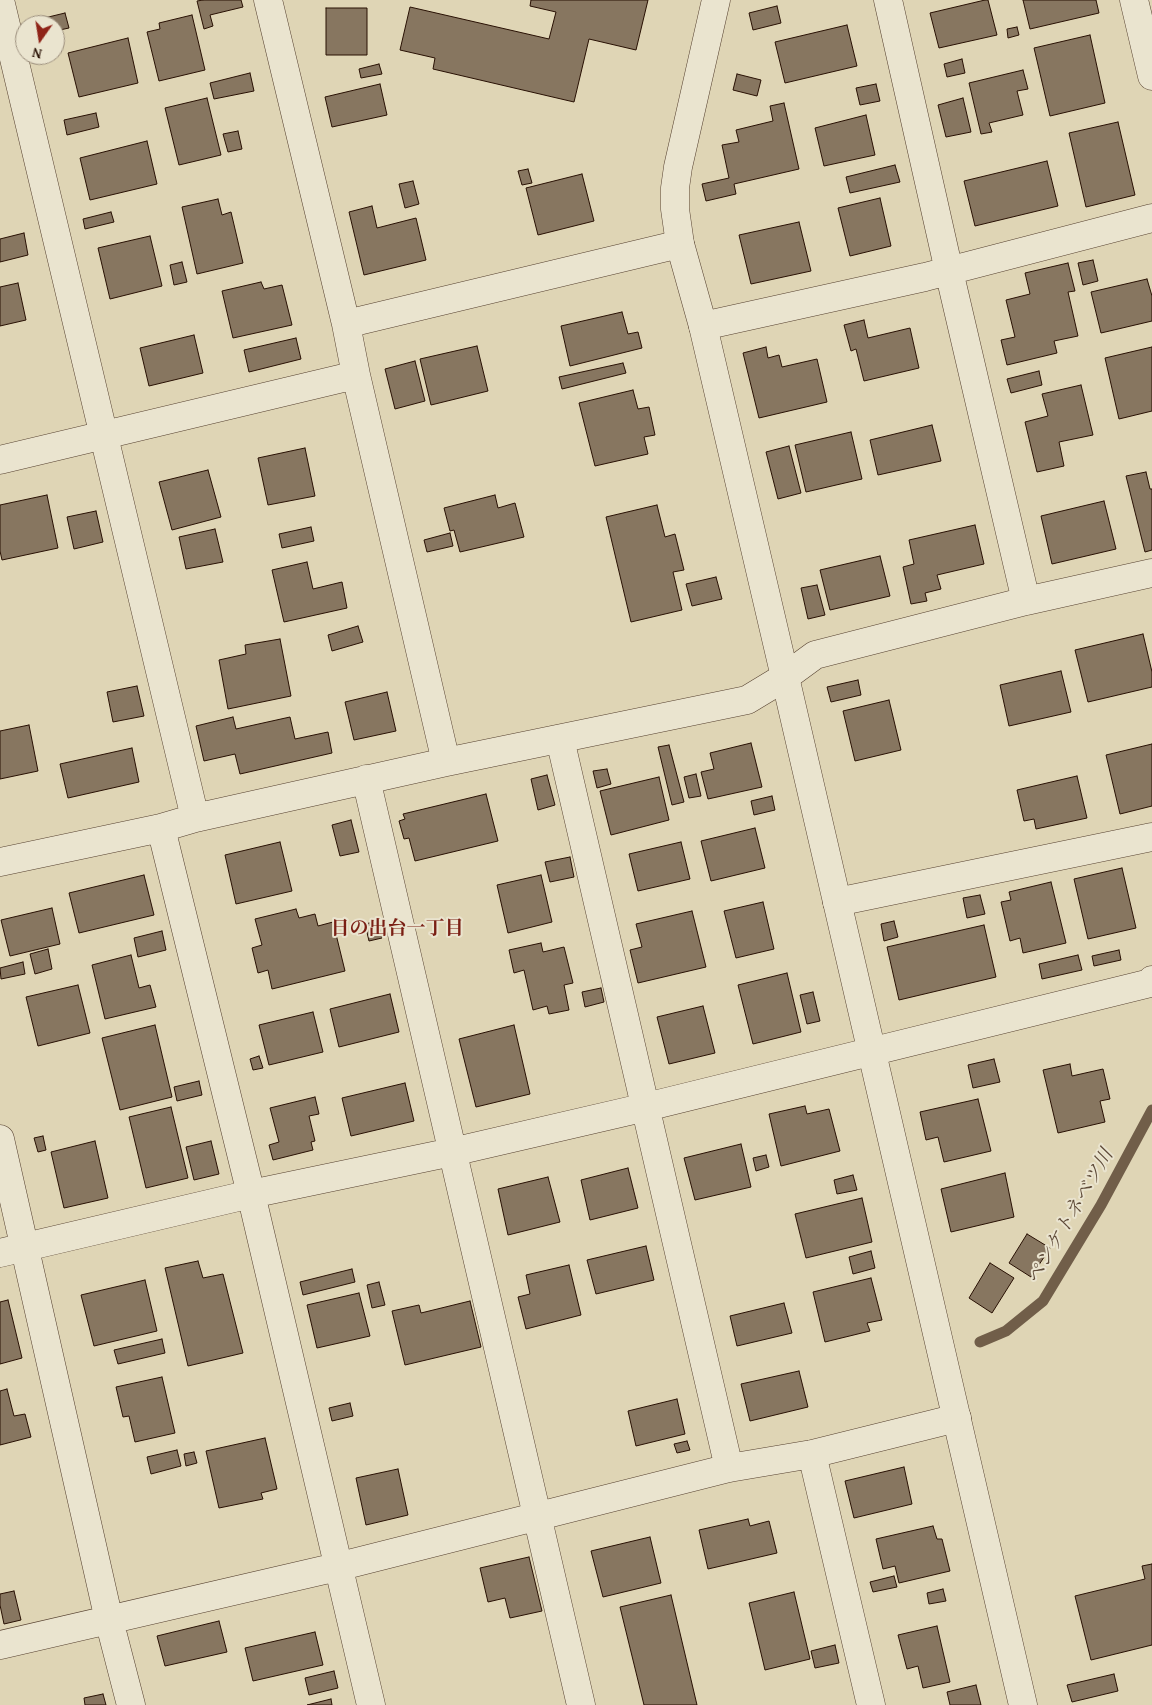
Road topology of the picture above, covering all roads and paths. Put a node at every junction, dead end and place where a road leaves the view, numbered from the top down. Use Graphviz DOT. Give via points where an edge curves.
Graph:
graph roads {
  1 [pos="0,0"];
  2 [pos="268,0"];
  3 [pos="716,0"];
  4 [pos="888,0"];
  5 [pos="1134,0"];
  6 [pos="1152,76"];
  7 [pos="1152,218"];
  8 [pos="680,244"];
  9 [pos="949,271"];
  10 [pos="346,324"];
  11 [pos="703,326"];
  12 [pos="356,375"];
  13 [pos="103,436"];
  14 [pos="0,460"];
  15 [pos="1152,573"];
  16 [pos="1026,601"];
  17 [pos="785,677"];
  18 [pos="560,739"];
  19 [pos="446,762"];
  20 [pos="366,779"];
  21 [pos="195,818"];
  22 [pos="161,828"];
  23 [pos="1152,837"];
  24 [pos="0,862"];
  25 [pos="838,902"];
  26 [pos="1152,980"];
  27 [pos="872,1051"];
  28 [pos="646,1107"];
  29 [pos="0,1139"];
  30 [pos="452,1152"];
  31 [pos="250,1194"];
  32 [pos="12,1250"];
  33 [pos="957,1418"];
  34 [pos="812,1454"];
  35 [pos="729,1468"];
  36 [pos="537,1516"];
  37 [pos="338,1567"];
  38 [pos="109,1620"];
  39 [pos="0,1645"];
  40 [pos="130,1705"];
  41 [pos="371,1705"];
  42 [pos="581,1705"];
  43 [pos="871,1705"];
  44 [pos="1023,1705"];
  1 -- 13 [label="street"];
  2 -- 10 [label="street"];
  3 -- 8 [label="street" via="678,167 674,209"];
  4 -- 9 [label="street"];
  5 -- 6 [label="street"];
  7 -- 9 [label="street"];
  8 -- 10 [label="street"];
  8 -- 11 [label="street"];
  9 -- 11 [label="street"];
  9 -- 16 [label="street"];
  10 -- 12 [label="street"];
  11 -- 17 [label="street"];
  12 -- 13 [label="street"];
  12 -- 19 [label="street"];
  13 -- 14 [label="street"];
  13 -- 21 [label="street"];
  15 -- 16 [label="street"];
  16 -- 17 [label="street" via="815,655"];
  17 -- 18 [label="street" via="747,700"];
  17 -- 25 [label="street"];
  18 -- 19 [label="street"];
  18 -- 28 [label="street"];
  19 -- 20 [label="street"];
  20 -- 21 [label="street"];
  20 -- 30 [label="street"];
  21 -- 22 [label="street"];
  22 -- 24 [label="street"];
  22 -- 31 [label="street"];
  23 -- 25 [label="street"];
  25 -- 27 [label="street"];
  26 -- 27 [label="street"];
  27 -- 28 [label="street"];
  27 -- 33 [label="street"];
  28 -- 30 [label="street"];
  28 -- 35 [label="street"];
  29 -- 32 [label="street"];
  30 -- 31 [label="street"];
  30 -- 36 [label="street"];
  31 -- 32 [label="street"];
  31 -- 37 [label="street"];
  32 -- 38 [label="street"];
  33 -- 34 [label="street"];
  33 -- 44 [label="street"];
  34 -- 35 [label="street"];
  34 -- 43 [label="street"];
  35 -- 36 [label="street"];
  36 -- 37 [label="street"];
  36 -- 42 [label="street"];
  37 -- 38 [label="street"];
  37 -- 41 [label="street"];
  38 -- 39 [label="street"];
  38 -- 40 [label="street"];
}
